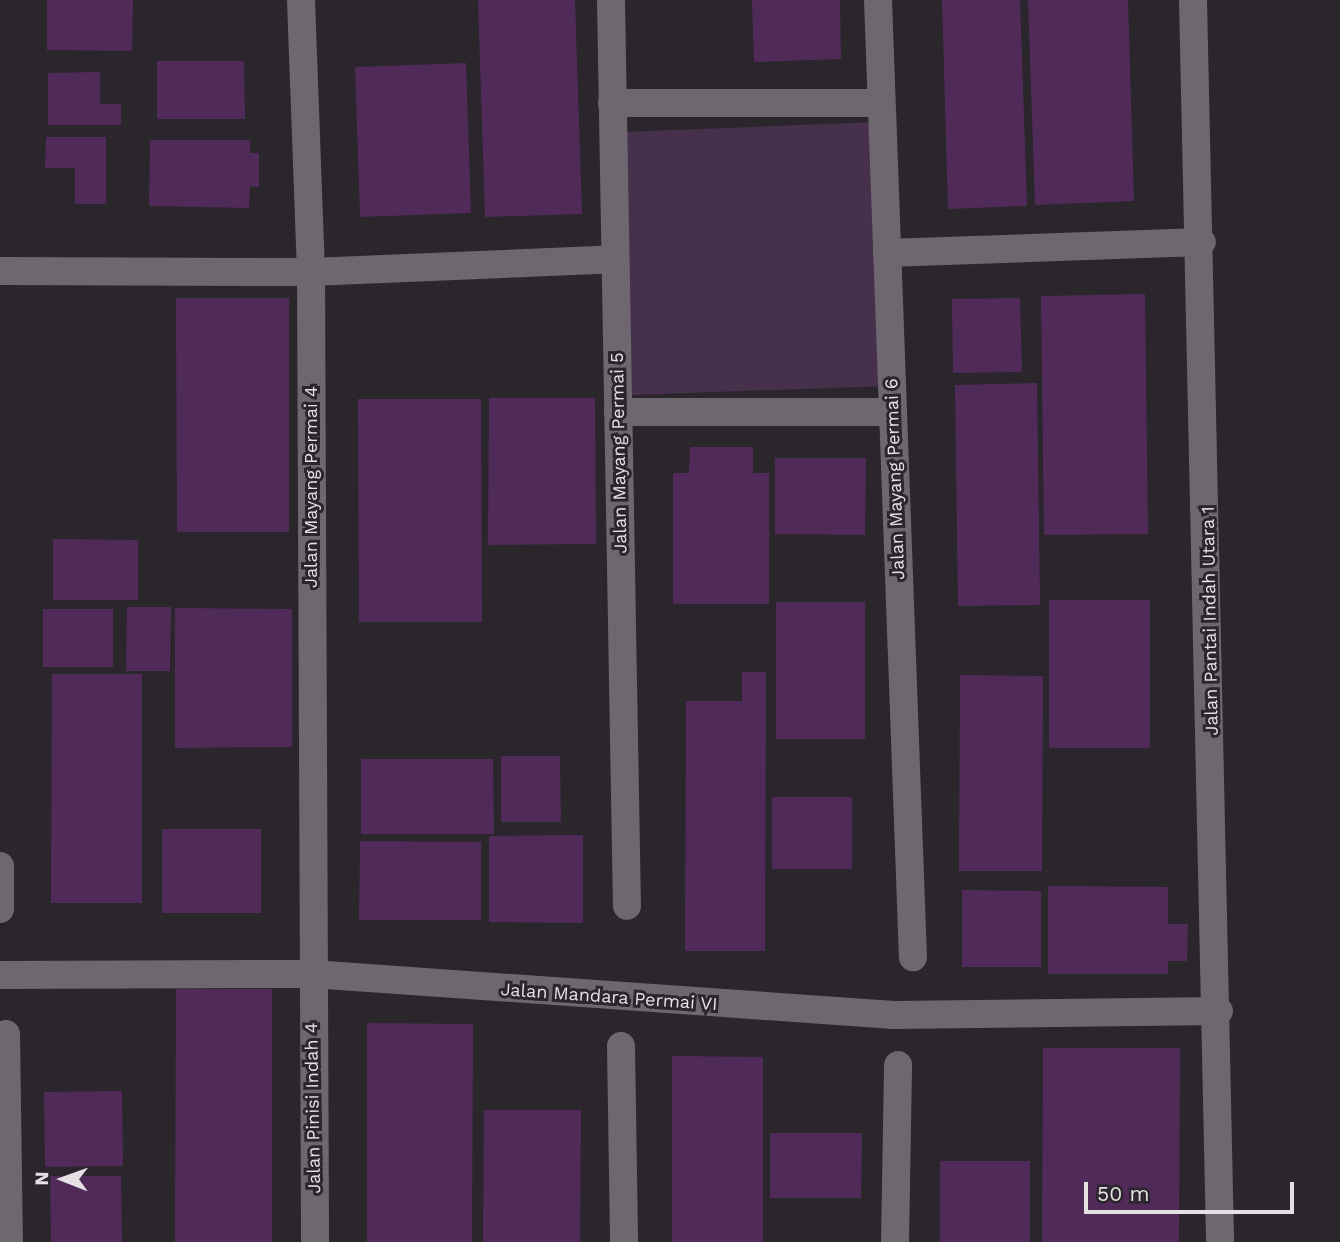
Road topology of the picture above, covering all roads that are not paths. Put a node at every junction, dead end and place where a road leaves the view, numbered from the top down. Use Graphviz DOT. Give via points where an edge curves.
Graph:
graph roads {
  1 [pos="301,0"];
  2 [pos="611,0"];
  3 [pos="877,0"];
  4 [pos="1193,0"];
  5 [pos="612,103"];
  6 [pos="881,103"];
  7 [pos="1202,242"];
  8 [pos="887,253"];
  9 [pos="615,259"];
  10 [pos="0,271"];
  11 [pos="312,272"];
  12 [pos="618,412"];
  13 [pos="893,412"];
  14 [pos="0,866"];
  15 [pos="627,906"];
  16 [pos="0,909"];
  17 [pos="913,957"];
  18 [pos="312,974"];
  19 [pos="0,975"];
  20 [pos="1219,1011"];
  21 [pos="6,1034"];
  22 [pos="621,1046"];
  23 [pos="898,1065"];
  24 [pos="9,1242"];
  25 [pos="315,1242"];
  26 [pos="624,1242"];
  27 [pos="895,1242"];
  28 [pos="1220,1242"];
  1 -- 11 [label="street, Jalan Mayang Permai 4"];
  2 -- 5 [label="street, Jalan Mayang Permai 5"];
  3 -- 6 [label="street, Jalan Mayang Permai 6"];
  4 -- 7 [label="street, Jalan Pantai Indah Utara 1"];
  5 -- 6 [label="street"];
  5 -- 9 [label="street, Jalan Mayang Permai 5"];
  6 -- 8 [label="street, Jalan Mayang Permai 6"];
  7 -- 8 [label="street"];
  7 -- 20 [label="street, Jalan Pantai Indah Utara 1"];
  8 -- 13 [label="street, Jalan Mayang Permai 6"];
  9 -- 11 [label="street"];
  9 -- 12 [label="street, Jalan Mayang Permai 5"];
  10 -- 11 [label="street"];
  11 -- 18 [label="street, Jalan Mayang Permai 4"];
  12 -- 13 [label="street"];
  12 -- 15 [label="street, Jalan Mayang Permai 5"];
  13 -- 17 [label="street, Jalan Mayang Permai 6"];
  14 -- 16 [label="street"];
  18 -- 19 [label="street, Jalan Mandara Permai VI"];
  18 -- 20 [label="street, Jalan Mandara Permai VI" via="894,1015"];
  18 -- 25 [label="street, Jalan Pinisi Indah 4"];
  20 -- 28 [label="street, Jalan Pantai Indah Utara 1"];
  21 -- 24 [label="street"];
  22 -- 26 [label="street"];
  23 -- 27 [label="street"];
}
